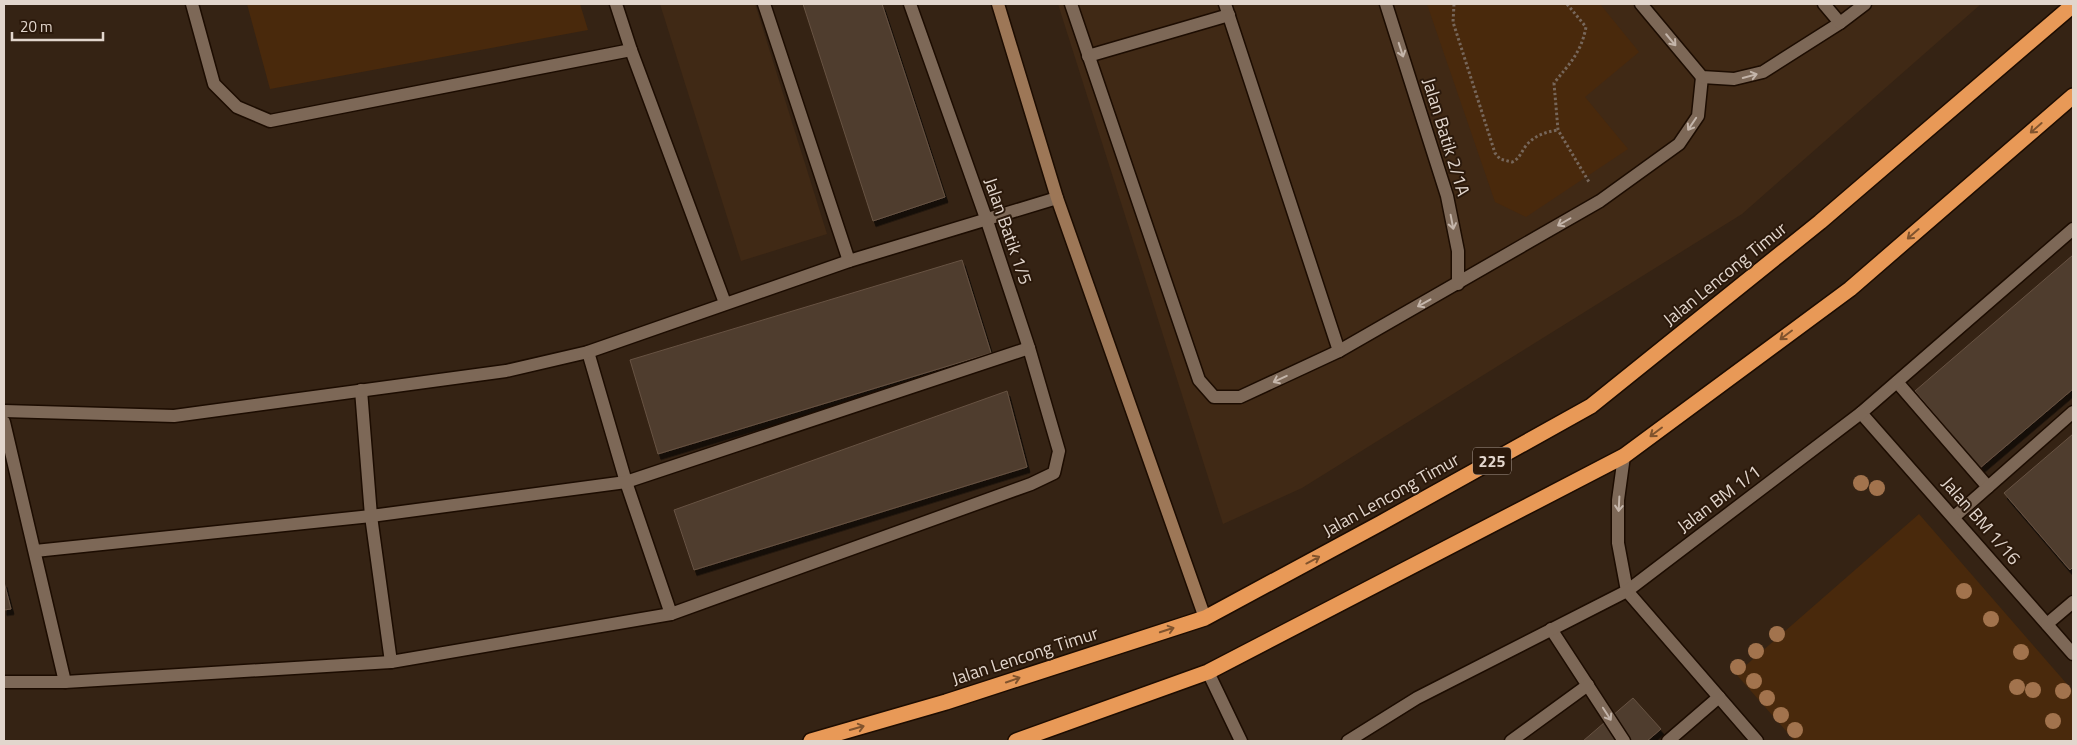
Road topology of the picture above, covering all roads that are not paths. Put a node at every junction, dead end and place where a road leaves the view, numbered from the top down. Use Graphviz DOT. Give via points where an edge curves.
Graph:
graph roads {
  1 [pos="192,4"];
  2 [pos="616,4"];
  3 [pos="764,4"];
  4 [pos="910,4"];
  5 [pos="998,4"];
  6 [pos="1071,4"];
  7 [pos="1386,4"];
  8 [pos="1641,4"];
  9 [pos="1824,4"];
  10 [pos="1865,4"];
  11 [pos="2073,5"];
  12 [pos="1227,9"];
  13 [pos="1840,23"];
  14 [pos="631,50"];
  15 [pos="1088,56"];
  16 [pos="1702,77"];
  17 [pos="2073,96"];
  18 [pos="1057,198"];
  19 [pos="987,221"];
  20 [pos="2073,229"];
  21 [pos="849,261"];
  22 [pos="1458,284"];
  23 [pos="725,303"];
  24 [pos="1029,348"];
  25 [pos="1339,351"];
  26 [pos="588,352"];
  27 [pos="1896,382"];
  28 [pos="361,390"];
  29 [pos="4,411"];
  30 [pos="2073,412"];
  31 [pos="1860,413"];
  32 [pos="4,422"];
  33 [pos="1624,456"];
  34 [pos="626,482"];
  35 [pos="1988,487"];
  36 [pos="371,516"];
  37 [pos="1954,517"];
  38 [pos="34,550"];
  39 [pos="1627,591"];
  40 [pos="2073,602"];
  41 [pos="671,614"];
  42 [pos="1205,618"];
  43 [pos="2047,624"];
  44 [pos="1551,630"];
  45 [pos="2073,654"];
  46 [pos="391,662"];
  47 [pos="1208,672"];
  48 [pos="4,682"];
  49 [pos="65,682"];
  50 [pos="1588,686"];
  51 [pos="1719,697"];
  52 [pos="810,741"];
  53 [pos="1016,741"];
  54 [pos="1241,741"];
  55 [pos="1348,741"];
  56 [pos="1511,741"];
  57 [pos="1624,741"];
  58 [pos="1668,741"];
  59 [pos="1757,741"];
  1 -- 14 [label="street" via="214,84 237,107 270,121"];
  2 -- 14 [label="street"];
  3 -- 21 [label="street"];
  4 -- 19 [label="street, Jalan Batik 1/5"];
  5 -- 18 [label="street"];
  6 -- 15 [label="street"];
  7 -- 22 [label="street, Jalan Batik 2/1A, one-way" via="1447,196 1458,250"];
  8 -- 16 [label="street, one-way"];
  9 -- 13 [label="street"];
  10 -- 13 [label="street"];
  42 -- 11 [label="highway, Jalan Lencong Timur / 225, one-way" via="1591,406 1820,222"];
  12 -- 15 [label="street"];
  12 -- 25 [label="street"];
  16 -- 13 [label="street, one-way" via="1734,79 1763,72"];
  14 -- 23 [label="street"];
  25 -- 15 [label="street, one-way" via="1240,397 1214,397 1200,380"];
  16 -- 22 [label="street, one-way" via="1698,116 1678,144 1600,201"];
  17 -- 33 [label="highway, one-way" via="1850,289"];
  18 -- 19 [label="street"];
  18 -- 42 [label="street"];
  19 -- 21 [label="street"];
  19 -- 24 [label="street, Jalan Batik 1/5"];
  20 -- 27 [label="street, Jalan BM 1/1"];
  21 -- 23 [label="street"];
  22 -- 25 [label="street, one-way"];
  23 -- 26 [label="street"];
  24 -- 34 [label="street"];
  24 -- 41 [label="street, Jalan Batik 1/5" via="1059,451 1054,473"];
  26 -- 28 [label="street" via="506,371"];
  26 -- 34 [label="street"];
  27 -- 31 [label="street, Jalan BM 1/1"];
  27 -- 35 [label="street"];
  28 -- 29 [label="street" via="174,416"];
  28 -- 36 [label="street"];
  30 -- 35 [label="street"];
  31 -- 37 [label="street, Jalan BM 1/16"];
  31 -- 39 [label="street, Jalan BM 1/1"];
  32 -- 38 [label="street"];
  33 -- 39 [label="street, one-way" via="1618,500 1618,543"];
  33 -- 47 [label="highway"];
  34 -- 36 [label="street"];
  34 -- 41 [label="street"];
  35 -- 37 [label="street"];
  36 -- 38 [label="street"];
  36 -- 46 [label="street"];
  37 -- 43 [label="street, Jalan BM 1/16"];
  38 -- 49 [label="street"];
  39 -- 44 [label="street, Jalan BM 1/1"];
  39 -- 51 [label="street"];
  40 -- 43 [label="street"];
  41 -- 46 [label="street"];
  52 -- 42 [label="highway, Jalan Lencong Timur / 225, one-way" via="946,702"];
  43 -- 45 [label="street, Jalan BM 1/16"];
  44 -- 50 [label="street"];
  44 -- 55 [label="street, Jalan BM 1/1" via="1417,698"];
  46 -- 49 [label="street"];
  47 -- 53 [label="highway"];
  47 -- 54 [label="street"];
  48 -- 49 [label="street"];
  50 -- 56 [label="street"];
  50 -- 57 [label="street, one-way"];
  51 -- 58 [label="street"];
  51 -- 59 [label="street"];
}
